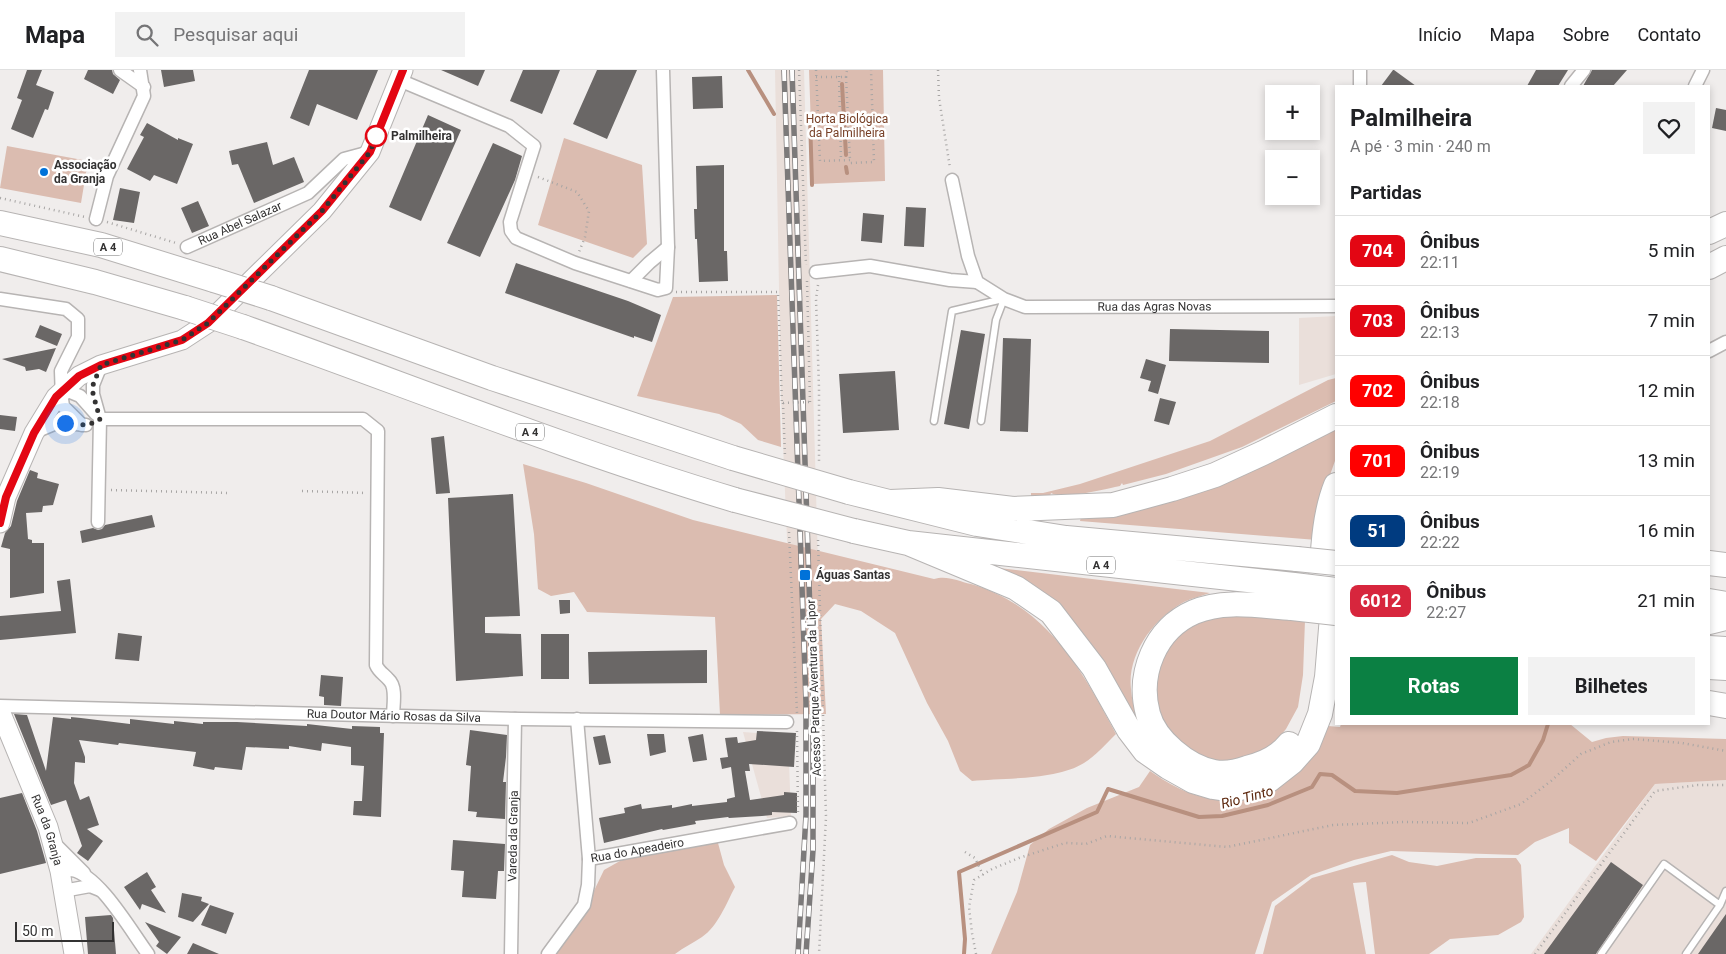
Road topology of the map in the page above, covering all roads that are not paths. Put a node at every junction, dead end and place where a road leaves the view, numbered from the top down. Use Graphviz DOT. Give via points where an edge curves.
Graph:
graph roads {
  1 [pos="120,70"];
  2 [pos="140,70"];
  3 [pos="663,70"];
  4 [pos="1360,70"];
  5 [pos="1584,70"];
  6 [pos="1703,70"];
  7 [pos="401,75"];
  8 [pos="1360,85"];
  9 [pos="1573,85"];
  10 [pos="1696,85"];
  11 [pos="144,87"];
  12 [pos="370,152"];
  13 [pos="952,180"];
  14 [pos="96,220"];
  15 [pos="0,223"];
  16 [pos="1726,224"];
  17 [pos="1710,232"];
  18 [pos="1726,244"];
  19 [pos="187,247"];
  20 [pos="668,247"];
  21 [pos="1710,252"];
  22 [pos="1726,258"];
  23 [pos="0,259"];
  24 [pos="1710,266"];
  25 [pos="818,271"];
  26 [pos="631,281"];
  27 [pos="977,282"];
  28 [pos="0,299"];
  29 [pos="1004,299"];
  30 [pos="1335,306"];
  31 [pos="1726,342"];
  32 [pos="1710,350"];
  33 [pos="101,365"];
  34 [pos="63,389"];
  35 [pos="1335,417"];
  36 [pos="100,419"];
  37 [pos="934,421"];
  38 [pos="981,422"];
  39 [pos="82,425"];
  40 [pos="34,433"];
  41 [pos="1335,488"];
  42 [pos="890,502"];
  43 [pos="98,522"];
  44 [pos="0,523"];
  45 [pos="908,543"];
  46 [pos="1710,547"];
  47 [pos="1726,549"];
  48 [pos="1335,563"];
  49 [pos="1710,563"];
  50 [pos="1726,565"];
  51 [pos="1335,580"];
  52 [pos="1335,590"];
  53 [pos="1293,597"];
  54 [pos="1710,601"];
  55 [pos="1726,604"];
  56 [pos="1335,613"];
  57 [pos="1726,618"];
  58 [pos="1710,622"];
  59 [pos="1710,648"];
  60 [pos="1726,649"];
  61 [pos="1710,667"];
  62 [pos="1726,668"];
  63 [pos="1710,691"];
  64 [pos="1726,692"];
  65 [pos="1710,703"];
  66 [pos="0,706"];
  67 [pos="1726,706"];
  68 [pos="0,711"];
  69 [pos="393,716"];
  70 [pos="515,719"];
  71 [pos="577,719"];
  72 [pos="787,722"];
  73 [pos="790,823"];
  74 [pos="52,841"];
  75 [pos="590,859"];
  76 [pos="60,871"];
  77 [pos="89,878"];
  78 [pos="100,890"];
  79 [pos="63,891"];
  80 [pos="1726,891"];
  81 [pos="1720,904"];
  82 [pos="74,954"];
  83 [pos="148,954"];
  84 [pos="511,954"];
  85 [pos="548,954"];
  86 [pos="1601,954"];
  87 [pos="1686,954"];
  1 -- 11 [label="street"];
  2 -- 11 [label="street"];
  3 -- 20 [label="street"];
  4 -- 8 [label="street"];
  5 -- 9 [label="street"];
  6 -- 10 [label="street"];
  7 -- 12 [label="street"];
  7 -- 26 [label="street" via="509,126 534,146 510,222 516,238 575,263"];
  11 -- 14 [label="street" via="144,96 107,176"];
  12 -- 19 [label="street, Rua Abel Salazar" via="344,159 308,193"];
  12 -- 33 [label="street" via="322,211 202,327 182,340"];
  13 -- 27 [label="street" via="968,256"];
  15 -- 42 [label="highway, A 4, bridge" via="101,245 214,280 492,378 733,458"];
  16 -- 17 [label="highway"];
  18 -- 21 [label="highway"];
  20 -- 26 [label="street"];
  20 -- 26 [label="street" via="666,288 658,290"];
  22 -- 24 [label="highway"];
  23 -- 45 [label="highway, A 4, bridge" via="96,282 243,327 479,414 696,488"];
  25 -- 27 [label="street, Rua das Agras Novas" via="870,266"];
  27 -- 29 [label="street, Rua das Agras Novas"];
  28 -- 34 [label="street" via="66,309 78,319 78,336 61,371"];
  29 -- 30 [label="street, Rua das Agras Novas" via="1025,307"];
  29 -- 37 [label="lane" via="952,311"];
  29 -- 38 [label="lane" via="996,320"];
  31 -- 32 [label="street"];
  33 -- 34 [label="street"];
  33 -- 36 [label="street" via="93,385"];
  34 -- 36 [label="street" via="80,396"];
  34 -- 39 [label="street" via="63,406"];
  34 -- 40 [label="street"];
  35 -- 42 [label="highway" via="1216,475 1113,505 1013,509 938,500"];
  36 -- 39 [label="street"];
  36 -- 43 [label="street"];
  36 -- 69 [label="street" via="363,419 378,431 376,665 393,688"];
  39 -- 40 [label="street" via="54,424"];
  40 -- 44 [label="street" via="6,497"];
  41 -- 53 [label="highway" via="1325,533 1307,710 1297,733 1286,749 1267,763 1234,772 1214,772 1196,766 1173,751 1156,731 1148,715 1144,692 1147,664 1161,638 1174,624 1194,612 1220,605 1254,605"];
  42 -- 48 [label="highway, A 4, bridge" via="978,524 1066,538"];
  45 -- 51 [label="highway" via="1016,588 1051,612 1094,668 1129,730 1145,751 1193,781 1234,790 1269,780 1308,744 1320,714 1327,676"];
  45 -- 53 [label="highway, A 4"];
  46 -- 47 [label="highway"];
  49 -- 50 [label="highway"];
  52 -- 53 [label="highway, A 4, bridge"];
  53 -- 56 [label="highway, bridge"];
  54 -- 55 [label="highway"];
  57 -- 58 [label="highway"];
  59 -- 60 [label="highway"];
  61 -- 62 [label="highway"];
  63 -- 64 [label="highway"];
  65 -- 67 [label="highway"];
  66 -- 69 [label="street, Rua Doutor Mário Rosas da Silva"];
  68 -- 74 [label="street, Rua da Granja"];
  69 -- 70 [label="street, Rua Doutor Mário Rosas da Silva"];
  70 -- 71 [label="street, Rua Doutor Mário Rosas da Silva"];
  70 -- 84 [label="street, Vareda da Granja"];
  71 -- 72 [label="street, Rua Doutor Mário Rosas da Silva"];
  71 -- 75 [label="street"];
  73 -- 75 [label="street, Rua do Apeadeiro"];
  74 -- 76 [label="street, Rua da Granja"];
  74 -- 77 [label="street"];
  75 -- 85 [label="street, Rua do Apeadeiro" via="584,905"];
  76 -- 77 [label="street" via="70,870"];
  76 -- 79 [label="street, Rua da Granja"];
  77 -- 78 [label="street"];
  78 -- 79 [label="street" via="90,886"];
  78 -- 83 [label="street"];
  79 -- 82 [label="street, Rua da Granja"];
  80 -- 81 [label="lane"];
  81 -- 86 [label="lane" via="1664,864"];
  81 -- 87 [label="lane"];
}
